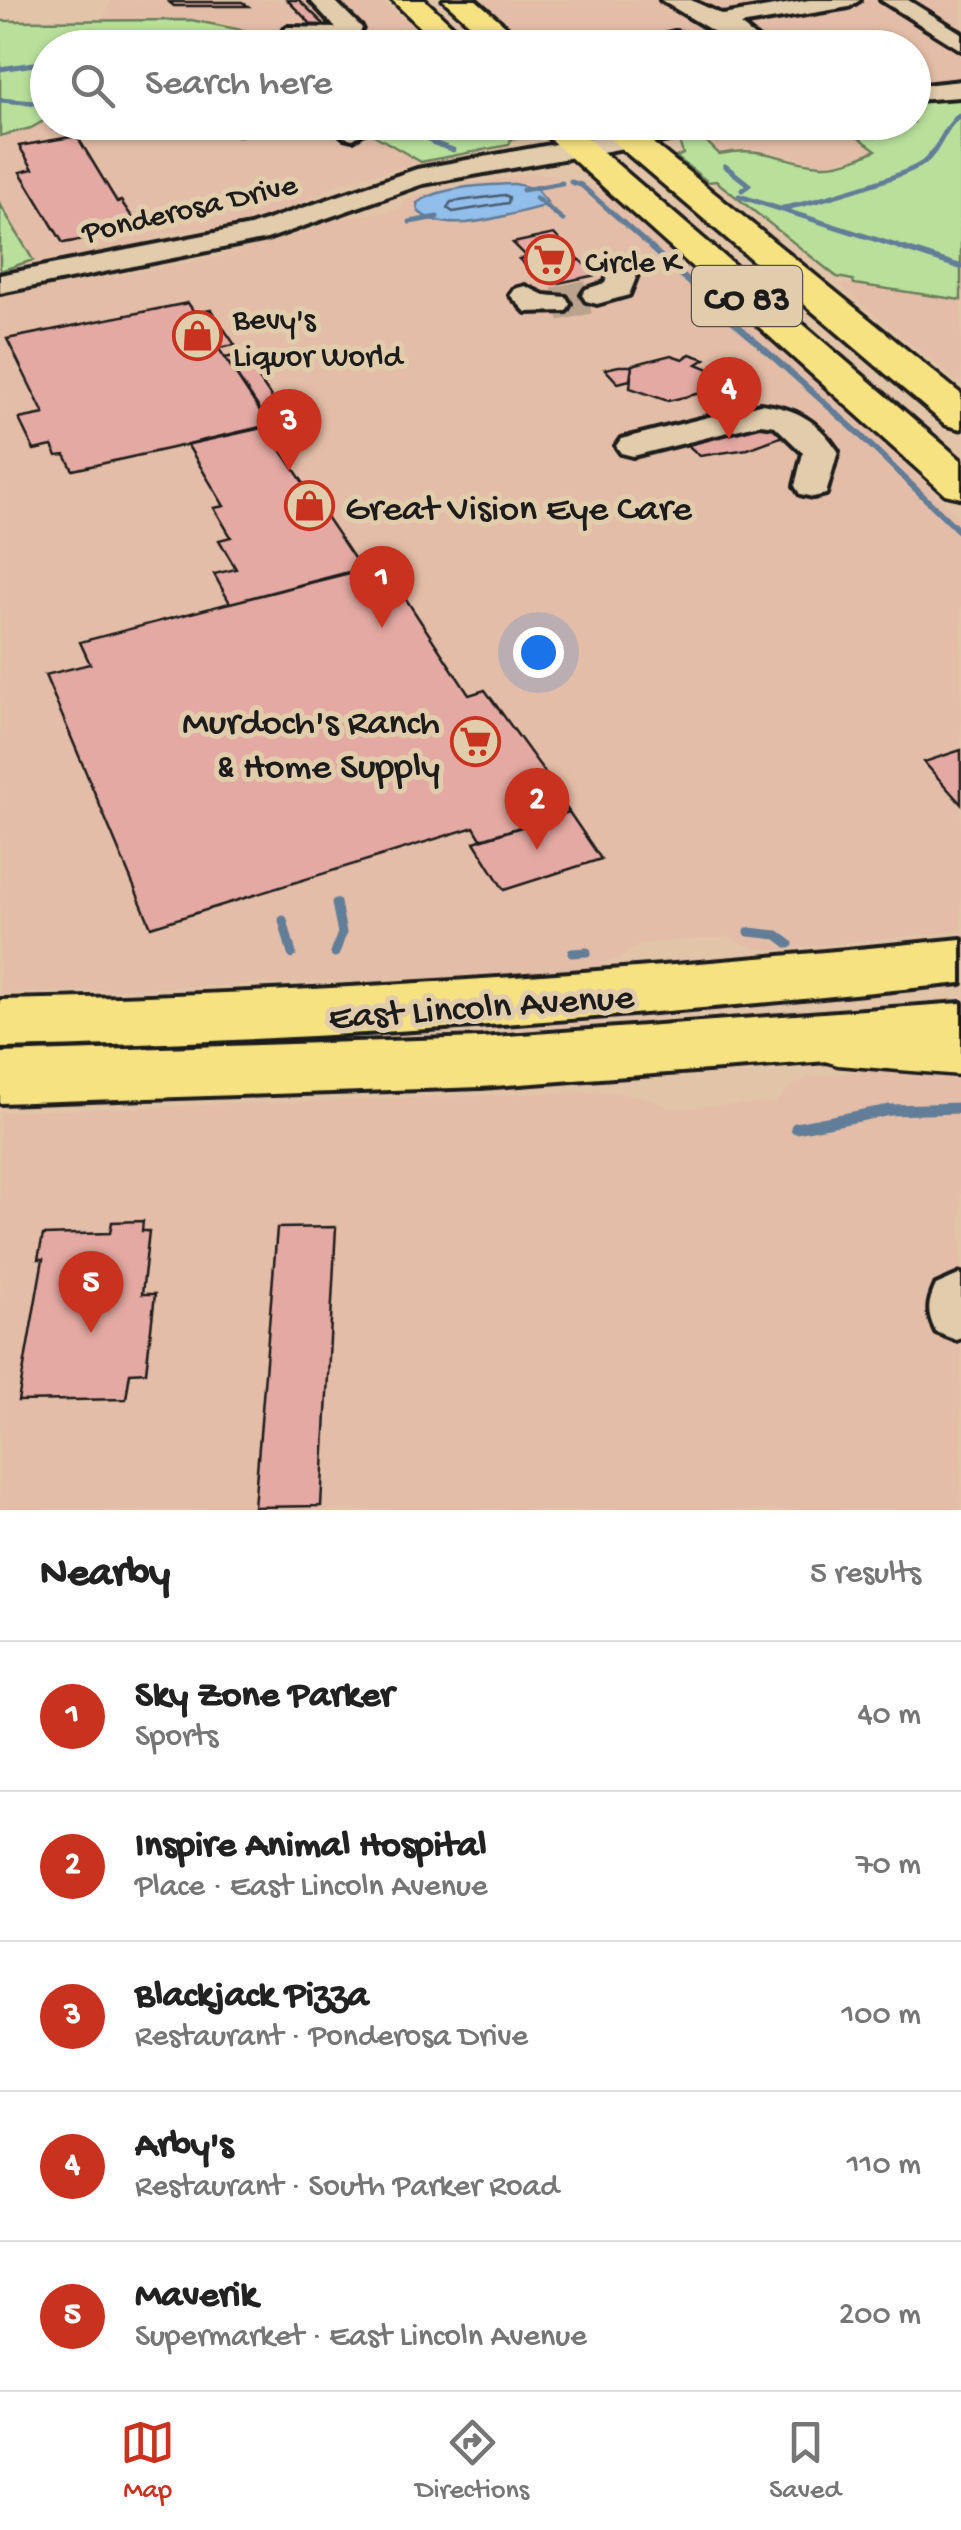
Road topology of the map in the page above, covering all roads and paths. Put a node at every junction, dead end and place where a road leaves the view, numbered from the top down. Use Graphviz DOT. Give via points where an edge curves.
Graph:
graph roads {
  1 [pos="321,0"];
  2 [pos="407,0"];
  3 [pos="458,0"];
  4 [pos="672,0"];
  5 [pos="849,0"];
  6 [pos="892,0"];
  7 [pos="720,22"];
  8 [pos="350,30"];
  9 [pos="441,30"];
  10 [pos="494,30"];
  11 [pos="731,30"];
  12 [pos="961,43"];
  13 [pos="961,89"];
  14 [pos="931,91"];
  15 [pos="590,140"];
  16 [pos="607,140"];
  17 [pos="608,140"];
  18 [pos="622,275"];
  19 [pos="0,284"];
  20 [pos="525,295"];
  21 [pos="597,295"];
  22 [pos="555,304"];
  23 [pos="961,416"];
  24 [pos="632,446"];
  25 [pos="961,484"];
  26 [pos="813,486"];
  27 [pos="961,961"];
  28 [pos="0,1024"];
  29 [pos="961,1027"];
  30 [pos="838,1040"];
  31 [pos="961,1049"];
  32 [pos="0,1078"];
  1 -- 8 [label="street"];
  2 -- 9 [label="highway"];
  3 -- 10 [label="highway"];
  4 -- 7 [label="street"];
  5 -- 7 [label="street"];
  6 -- 12 [label="street"];
  7 -- 11 [label="street"];
  13 -- 14 [label="street"];
  15 -- 19 [label="street, Ponderosa Drive" via="403,180 239,237"];
  16 -- 25 [label="highway, CO 83"];
  17 -- 23 [label="highway, CO 83"];
  18 -- 21 [label="street" via="618,289"];
  20 -- 22 [label="street" via="537,305"];
  24 -- 26 [label="street" via="777,414 822,451"];
  27 -- 28 [label="main road, East Lincoln Avenue" via="461,1006"];
  29 -- 30 [label="main road, East Lincoln Avenue"];
  30 -- 31 [label="highway"];
  30 -- 32 [label="main road, East Lincoln Avenue" via="388,1070"];
}
